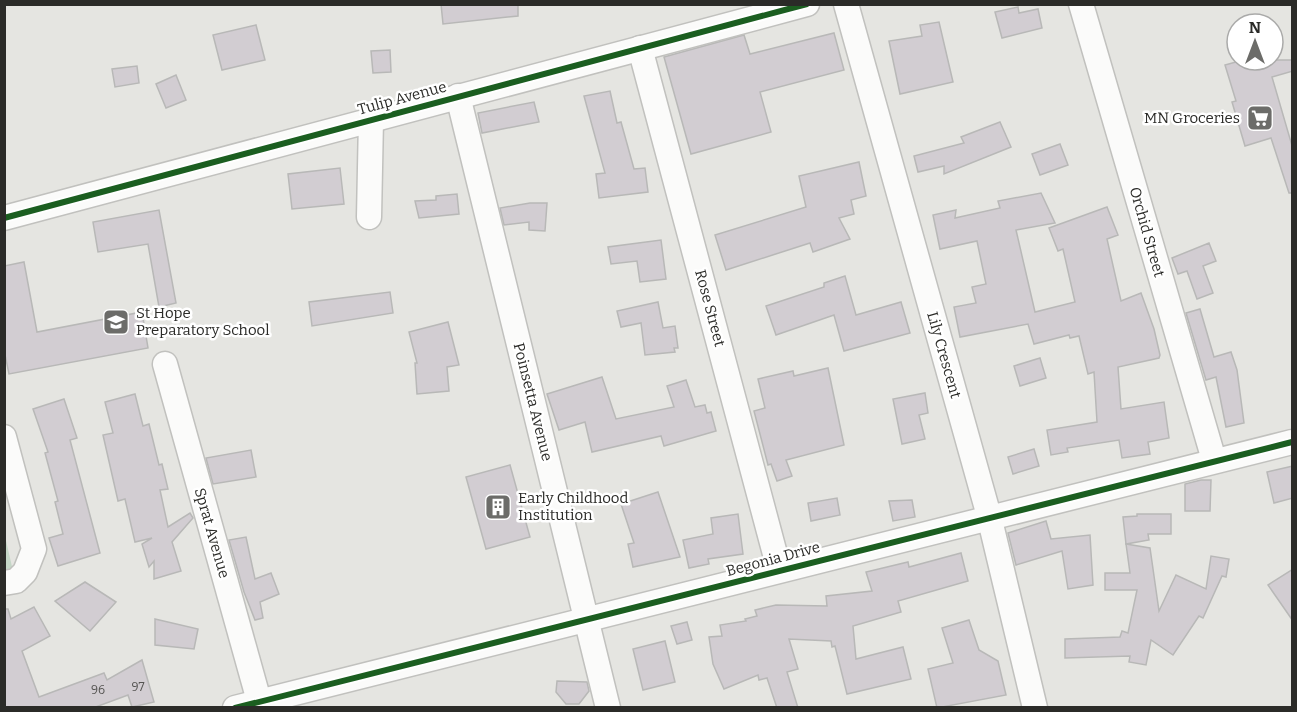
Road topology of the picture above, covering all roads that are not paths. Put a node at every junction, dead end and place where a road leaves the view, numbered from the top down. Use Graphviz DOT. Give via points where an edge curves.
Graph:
graph roads {
  1 [pos="807,4"];
  2 [pos="846,4"];
  3 [pos="1081,4"];
  4 [pos="640,48"];
  5 [pos="458,96"];
  6 [pos="371,119"];
  7 [pos="369,217"];
  8 [pos="4,218"];
  9 [pos="165,364"];
  10 [pos="4,437"];
  11 [pos="1293,442"];
  12 [pos="1214,460"];
  13 [pos="989,516"];
  14 [pos="779,569"];
  15 [pos="4,584"];
  16 [pos="587,621"];
  17 [pos="260,705"];
  18 [pos="235,708"];
  19 [pos="608,708"];
  20 [pos="1035,708"];
  1 -- 4 [label="street, Tulip Avenue"];
  2 -- 13 [label="street, Lily Crescent"];
  3 -- 12 [label="street, Orchid Street"];
  4 -- 5 [label="street, Tulip Avenue"];
  4 -- 14 [label="street, Rose Street"];
  5 -- 6 [label="street, Tulip Avenue"];
  5 -- 16 [label="street, Poinsetta Avenue"];
  6 -- 7 [label="street"];
  6 -- 8 [label="street, Tulip Avenue"];
  9 -- 17 [label="street, Sprat Avenue"];
  10 -- 15 [label="street" via="34,549 25,572"];
  11 -- 12 [label="street, Begonia Drive"];
  12 -- 13 [label="street, Begonia Drive"];
  13 -- 14 [label="street, Begonia Drive"];
  13 -- 20 [label="street, Lily Crescent"];
  14 -- 16 [label="street, Begonia Drive"];
  16 -- 17 [label="street, Begonia Drive"];
  16 -- 19 [label="street, Poinsetta Avenue"];
  17 -- 18 [label="street, Begonia Drive"];
}
